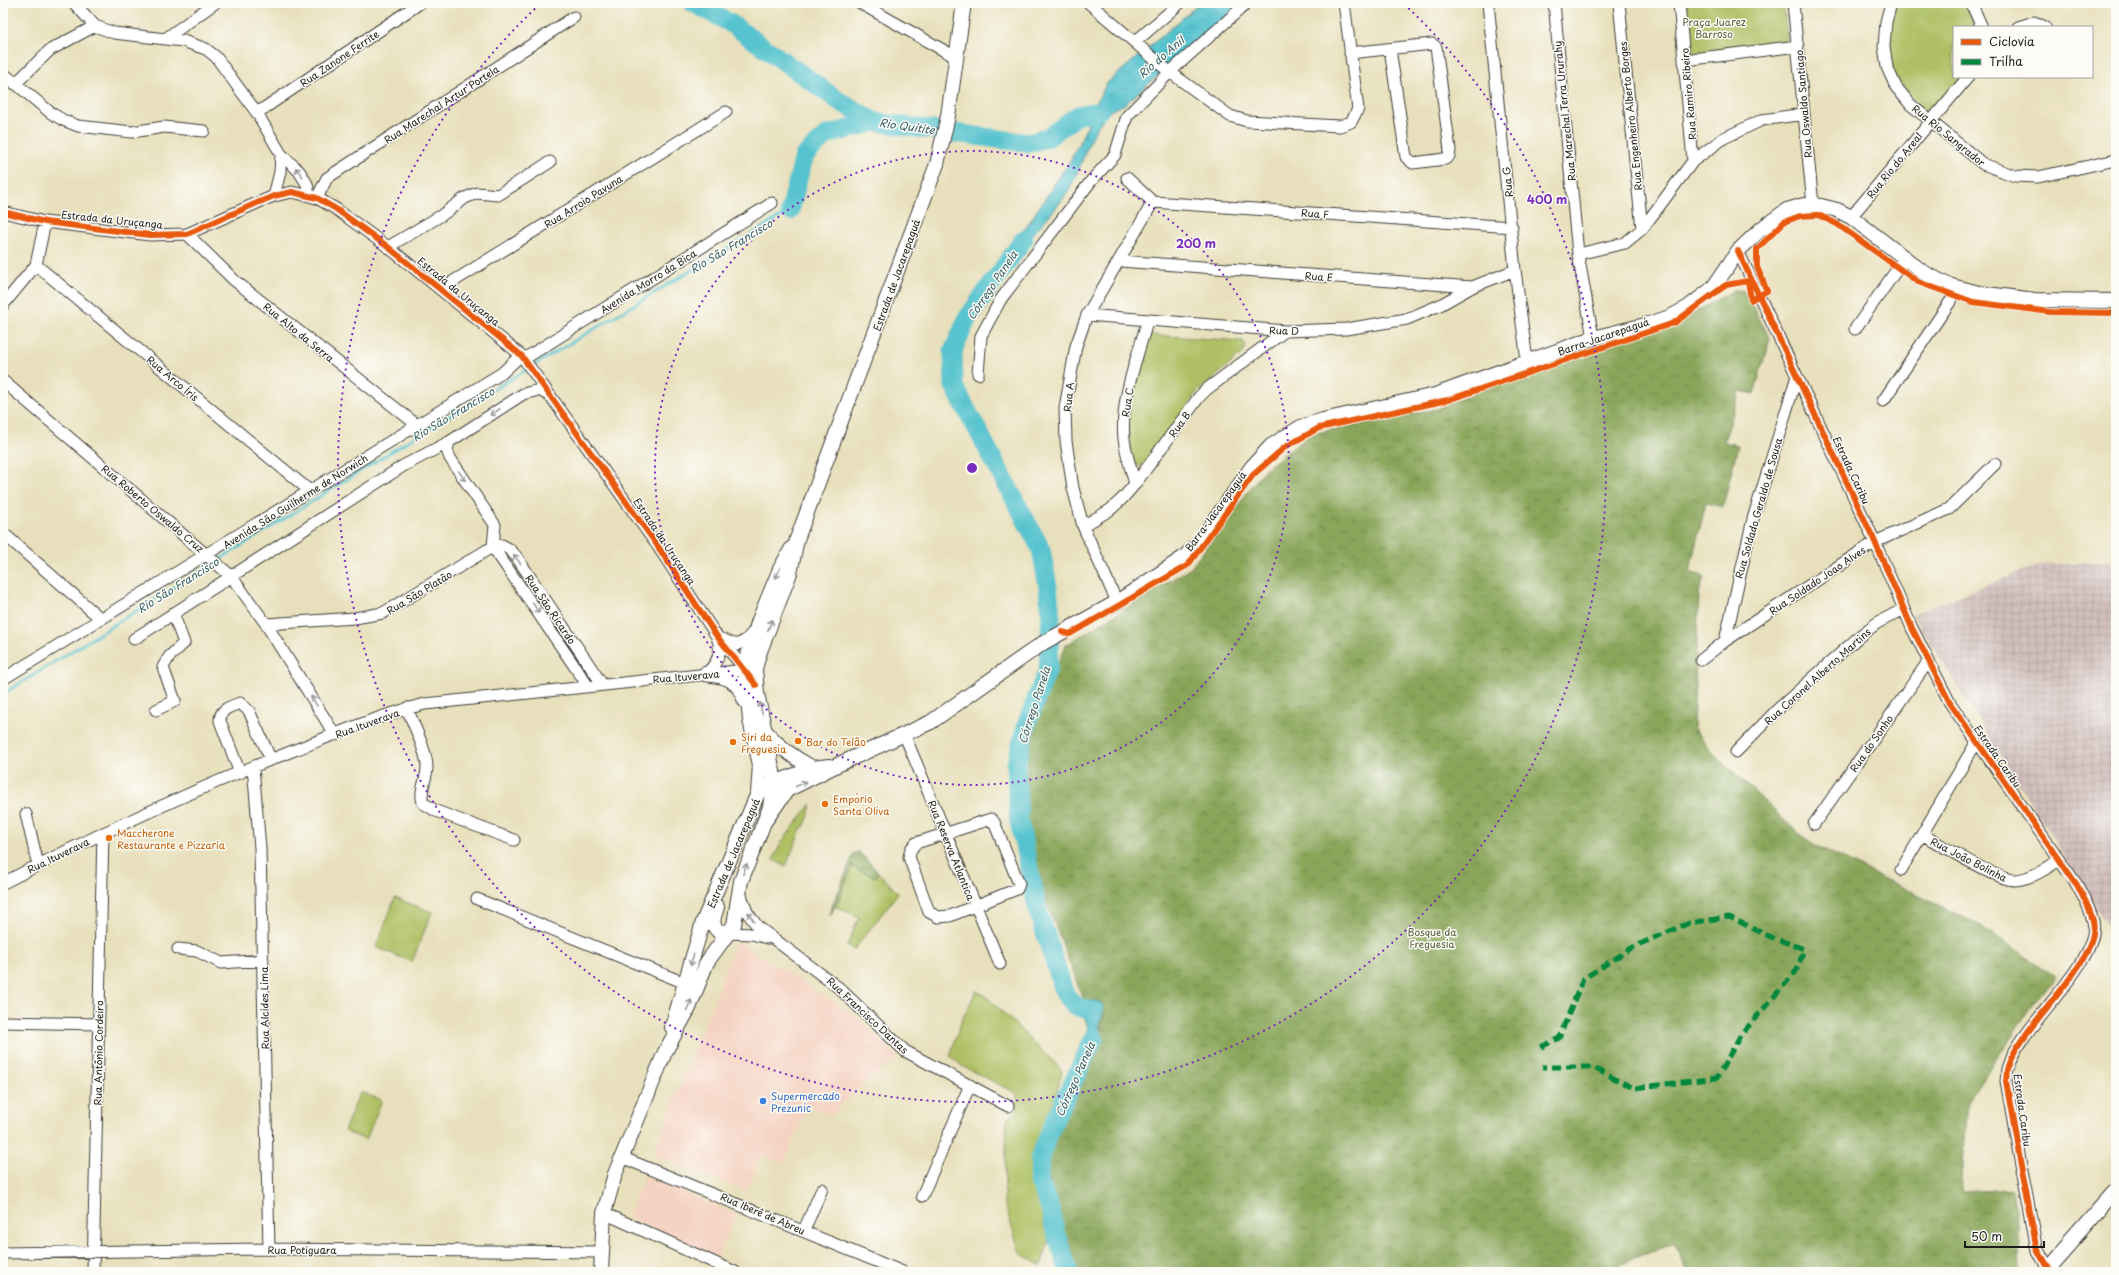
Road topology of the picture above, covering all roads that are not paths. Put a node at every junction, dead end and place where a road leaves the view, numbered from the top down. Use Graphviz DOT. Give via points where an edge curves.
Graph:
graph roads {
  1 [pos="74,3"];
  2 [pos="215,3"];
  3 [pos="420,3"];
  4 [pos="860,3"];
  5 [pos="964,3"];
  6 [pos="1089,3"];
  7 [pos="1180,3"];
  8 [pos="1247,3"];
  9 [pos="1344,3"];
  10 [pos="1488,3"];
  11 [pos="1554,3"];
  12 [pos="1619,3"];
  13 [pos="1679,3"];
  14 [pos="1793,3"];
  15 [pos="1891,3"];
  16 [pos="1971,3"];
  17 [pos="574,17"];
  18 [pos="192,20"];
  19 [pos="94,26"];
  20 [pos="1982,26"];
  21 [pos="2021,26"];
  22 [pos="2043,26"];
  23 [pos="165,39"];
  24 [pos="192,43"];
  25 [pos="1139,45"];
  26 [pos="1798,46"];
  27 [pos="1390,49"];
  28 [pos="1350,52"];
  29 [pos="957,58"];
  30 [pos="1685,60"];
  31 [pos="1169,71"];
  32 [pos="3,73"];
  33 [pos="1967,78"];
  34 [pos="15,84"];
  35 [pos="257,112"];
  36 [pos="726,112"];
  37 [pos="1804,114"];
  38 [pos="1931,120"];
  39 [pos="204,131"];
  40 [pos="281,154"];
  41 [pos="2116,160"];
  42 [pos="1693,161"];
  43 [pos="550,162"];
  44 [pos="1127,178"];
  45 [pos="274,196"];
  46 [pos="313,197"];
  47 [pos="1153,202"];
  48 [pos="772,203"];
  49 [pos="1813,205"];
  50 [pos="3,212"];
  51 [pos="1851,217"];
  52 [pos="45,222"];
  53 [pos="1512,226"];
  54 [pos="1642,229"];
  55 [pos="187,234"];
  56 [pos="388,247"];
  57 [pos="1738,251"];
  58 [pos="1578,254"];
  59 [pos="1905,258"];
  60 [pos="1120,261"];
  61 [pos="36,265"];
  62 [pos="1515,270"];
  63 [pos="1472,287"];
  64 [pos="1960,287"];
  65 [pos="441,289"];
  66 [pos="2116,301"];
  67 [pos="3,305"];
  68 [pos="1087,315"];
  69 [pos="1147,322"];
  70 [pos="1855,329"];
  71 [pos="1285,331"];
  72 [pos="1592,338"];
  73 [pos="1527,361"];
  74 [pos="528,363"];
  75 [pos="978,374"];
  76 [pos="1797,376"];
  77 [pos="3,381"];
  78 [pos="528,391"];
  79 [pos="554,400"];
  80 [pos="1883,402"];
  81 [pos="416,425"];
  82 [pos="449,442"];
  83 [pos="427,453"];
  84 [pos="450,458"];
  85 [pos="1994,464"];
  86 [pos="1135,484"];
  87 [pos="310,492"];
  88 [pos="1083,526"];
  89 [pos="3,533"];
  90 [pos="797,540"];
  91 [pos="1875,542"];
  92 [pos="493,547"];
  93 [pos="210,557"];
  94 [pos="229,574"];
  95 [pos="1117,602"];
  96 [pos="1904,609"];
  97 [pos="173,613"];
  98 [pos="101,619"];
  99 [pos="266,624"];
  100 [pos="755,628"];
  101 [pos="716,635"];
  102 [pos="134,639"];
  103 [pos="1725,641"];
  104 [pos="1701,660"];
  105 [pos="1928,662"];
  106 [pos="751,665"];
  107 [pos="705,674"];
  108 [pos="3,679"];
  109 [pos="602,684"];
  110 [pos="588,686"];
  111 [pos="407,708"];
  112 [pos="156,710"];
  113 [pos="750,720"];
  114 [pos="766,732"];
  115 [pos="335,734"];
  116 [pos="905,736"];
  117 [pos="1976,743"];
  118 [pos="1736,752"];
  119 [pos="271,760"];
  120 [pos="835,766"];
  121 [pos="252,767"];
  122 [pos="813,768"];
  123 [pos="240,773"];
  124 [pos="775,782"];
  125 [pos="756,801"];
  126 [pos="26,814"];
  127 [pos="765,821"];
  128 [pos="1814,824"];
  129 [pos="946,832"];
  130 [pos="103,833"];
  131 [pos="1923,835"];
  132 [pos="514,840"];
  133 [pos="2060,860"];
  134 [pos="38,865"];
  135 [pos="1901,870"];
  136 [pos="724,874"];
  137 [pos="3,880"];
  138 [pos="739,887"];
  139 [pos="477,898"];
  140 [pos="976,907"];
  141 [pos="729,933"];
  142 [pos="774,940"];
  143 [pos="178,948"];
  144 [pos="263,960"];
  145 [pos="1000,964"];
  146 [pos="685,983"];
  147 [pos="3,1022"];
  148 [pos="98,1024"];
  149 [pos="665,1052"];
  150 [pos="970,1085"];
  151 [pos="1008,1106"];
  152 [pos="622,1156"];
  153 [pos="822,1189"];
  154 [pos="2116,1190"];
  155 [pos="922,1196"];
  156 [pos="604,1213"];
  157 [pos="804,1230"];
  158 [pos="269,1249"];
  159 [pos="93,1252"];
  160 [pos="601,1252"];
  161 [pos="3,1253"];
  162 [pos="2048,1270"];
  163 [pos="93,1272"];
  164 [pos="601,1272"];
  165 [pos="735,1272"];
  166 [pos="903,1272"];
  1 -- 19 [label="street"];
  2 -- 18 [label="street"];
  3 -- 35 [label="street, Rua Zanone Ferrite"];
  4 -- 29 [label="street"];
  5 -- 29 [label="main road, Estrada de Jacarepaguá"];
  6 -- 25 [label="street"];
  7 -- 25 [label="street"];
  8 -- 31 [label="street"];
  9 -- 28 [label="street"];
  10 -- 53 [label="street, Rua G"];
  11 -- 58 [label="street, Rua Marechal Terra Ururahy"];
  12 -- 54 [label="street, Rua Engenheiro Alberto Borges"];
  13 -- 30 [label="street, Rua Ramiro Ribeiro"];
  14 -- 26 [label="street, Rua Oswaldo Santiago"];
  15 -- 38 [label="street, Rua Rio Sangrador" via="1884,46 1887,67 1896,87"];
  16 -- 20 [label="street"];
  17 -- 46 [label="street, Rua Marechal Artur Portela" via="327,178"];
  18 -- 23 [label="street"];
  18 -- 24 [label="street"];
  19 -- 23 [label="street" via="114,33"];
  19 -- 34 [label="street" via="50,50"];
  21 -- 22 [label="street" via="2034,22"];
  23 -- 24 [label="street"];
  24 -- 35 [label="street" via="216,57"];
  25 -- 31 [label="street"];
  26 -- 30 [label="street"];
  26 -- 37 [label="street, Rua Oswaldo Santiago"];
  27 -- 27 [label="street" via="1406,158 1413,163 1445,159 1449,156 1450,150 1436,47 1432,44"];
  27 -- 28 [label="street"];
  28 -- 31 [label="street" via="1358,109 1351,122 1340,126 1238,119 1224,113"];
  29 -- 90 [label="main road, Estrada de Jacarepaguá" via="937,164"];
  30 -- 42 [label="street, Rua Ramiro Ribeiro"];
  31 -- 75 [label="street" via="1127,116 1115,155 1001,299 981,336"];
  32 -- 34 [label="street"];
  33 -- 38 [label="street, Rua Rio do Areal"];
  34 -- 39 [label="street" via="51,113 78,126 132,132 164,127"];
  35 -- 40 [label="street"];
  36 -- 65 [label="street, Rua Arroio Pavuna"];
  37 -- 42 [label="street" via="1762,120 1742,128"];
  37 -- 49 [label="street, Rua Oswaldo Santiago"];
  38 -- 41 [label="street, Rua Rio Sangrador" via="1983,164 2015,176 2038,177"];
  38 -- 51 [label="street, Rua Rio do Areal"];
  40 -- 45 [label="street"];
  46 -- 40 [label="street, one-way" via="299,171"];
  42 -- 54 [label="street"];
  43 -- 56 [label="street" via="498,195 477,193 465,198"];
  44 -- 47 [label="street"];
  45 -- 46 [label="street, Estrada da Uruçanga" via="292,192"];
  45 -- 55 [label="street, Estrada da Uruçanga"];
  46 -- 56 [label="street, Estrada da Uruçanga" via="336,209"];
  47 -- 53 [label="street, Rua F"];
  47 -- 60 [label="street, Rua A"];
  48 -- 74 [label="street, Avenida Morro da Bica"];
  49 -- 51 [label="main road" via="1837,210"];
  49 -- 57 [label="main road" via="1787,210 1761,229"];
  50 -- 52 [label="street, Estrada da Uruçanga"];
  51 -- 59 [label="main road"];
  52 -- 55 [label="street, Estrada da Uruçanga" via="150,235"];
  52 -- 61 [label="street"];
  53 -- 62 [label="street, Rua G"];
  54 -- 58 [label="street" via="1625,244"];
  55 -- 81 [label="street, Rua Alto da Serra" via="234,280"];
  56 -- 65 [label="street, Estrada da Uruçanga"];
  57 -- 72 [label="main road" via="1713,288 1687,308 1649,324"];
  57 -- 76 [label="street, Estrada Caribu"];
  58 -- 72 [label="street, Rua Marechal Terra Ururahy"];
  59 -- 64 [label="main road" via="1923,272 1948,285"];
  59 -- 70 [label="street"];
  60 -- 63 [label="street, Rua E"];
  60 -- 68 [label="street, Rua A"];
  61 -- 67 [label="street"];
  61 -- 87 [label="street, Rua Arco Íris"];
  62 -- 63 [label="street, Rua E"];
  62 -- 73 [label="street, Rua G"];
  63 -- 71 [label="street, Rua D" via="1407,320 1346,329"];
  64 -- 66 [label="main road" via="1980,293 2035,300"];
  64 -- 80 [label="street"];
  65 -- 74 [label="street, Estrada da Uruçanga"];
  68 -- 69 [label="street, Rua D"];
  68 -- 88 [label="street, Rua A" via="1076,346 1065,408 1066,441 1073,488"];
  69 -- 71 [label="street, Rua D"];
  69 -- 86 [label="street, Rua C" via="1124,416 1124,439"];
  71 -- 86 [label="street, Rua B" via="1215,382 1199,397"];
  72 -- 73 [label="main road"];
  73 -- 95 [label="main road" via="1429,397 1323,420 1296,431 1271,446 1259,458 1200,542 1183,558"];
  74 -- 78 [label="street" via="534,383"];
  74 -- 79 [label="street, Estrada da Uruçanga"];
  74 -- 81 [label="street, Avenida São Guilherme de Norwich" via="502,373"];
  76 -- 91 [label="street, Estrada Caribu"];
  76 -- 103 [label="street, Rua Soldado Geraldo de Sousa" via="1753,519"];
  77 -- 93 [label="street, Rua Roberto Oswaldo Cruz"];
  78 -- 79 [label="street" via="543,391"];
  78 -- 82 [label="street, one-way"];
  79 -- 101 [label="street, Estrada da Uruçanga" via="657,545"];
  81 -- 87 [label="street, Avenida São Guilherme de Norwich"];
  82 -- 83 [label="street"];
  82 -- 84 [label="street" via="447,450"];
  83 -- 84 [label="street"];
  83 -- 94 [label="street"];
  84 -- 92 [label="street, one-way" via="495,525"];
  85 -- 91 [label="street, Rua Soldado Joao Alves" via="1949,509"];
  86 -- 88 [label="street, Rua B" via="1110,510"];
  87 -- 93 [label="street, Avenida São Guilherme de Norwich"];
  88 -- 95 [label="street, Rua A"];
  89 -- 98 [label="street"];
  90 -- 100 [label="main road, Estrada de Jacarepaguá, one-way" via="780,569"];
  106 -- 90 [label="main road, Estrada de Jacarepaguá, one-way" via="790,573"];
  91 -- 96 [label="street, Estrada Caribu"];
  91 -- 103 [label="street, Rua Soldado Joao Alves"];
  92 -- 99 [label="street, Rua São Platão" via="383,613 355,618"];
  109 -- 92 [label="street, Rua São Ricardo, one-way" via="512,552 502,545"];
  92 -- 110 [label="street, Rua São Ricardo, one-way"];
  93 -- 94 [label="street, Rua Roberto Oswaldo Cruz"];
  93 -- 98 [label="street, Avenida São Guilherme de Norwich"];
  94 -- 97 [label="street"];
  94 -- 99 [label="street, Rua Roberto Oswaldo Cruz"];
  95 -- 116 [label="main road" via="1044,643 931,722"];
  96 -- 105 [label="street, Estrada Caribu"];
  96 -- 118 [label="street, Rua Coronel Alberto Martins" via="1861,635 1778,709"];
  97 -- 102 [label="street"];
  97 -- 112 [label="street" via="184,643 169,657 163,667 174,701"];
  98 -- 108 [label="street, Avenida São Guilherme de Norwich"];
  115 -- 99 [label="street, Rua Roberto Oswaldo Cruz, one-way"];
  100 -- 101 [label="street" via="750,637 737,645"];
  100 -- 106 [label="main road, Estrada de Jacarepaguá"];
  101 -- 106 [label="street, Estrada da Uruçanga"];
  101 -- 107 [label="street" via="720,647 718,659"];
  103 -- 104 [label="street, Rua Soldado Joao Alves"];
  105 -- 117 [label="street, Estrada Caribu"];
  105 -- 128 [label="street, Rua do Sonho"];
  106 -- 107 [label="street, Rua Ituverava"];
  106 -- 113 [label="main road, Estrada de Jacarepaguá"];
  114 -- 106 [label="main road, Estrada de Jacarepaguá, one-way"];
  107 -- 109 [label="street, Rua Ituverava"];
  107 -- 113 [label="main road" via="722,675 736,684"];
  109 -- 110 [label="street, Rua Ituverava"];
  110 -- 111 [label="street, Rua Ituverava"];
  111 -- 115 [label="street, Rua Ituverava"];
  111 -- 132 [label="street" via="426,759 426,777 421,796 423,803 436,811"];
  113 -- 125 [label="main road, Estrada de Jacarepaguá" via="760,765 760,784"];
  114 -- 122 [label="main road" via="801,762"];
  114 -- 124 [label="main road, Estrada de Jacarepaguá"];
  115 -- 119 [label="street, Rua Ituverava"];
  116 -- 120 [label="main road"];
  116 -- 129 [label="street, Rua Reserva Atlantica"];
  117 -- 131 [label="street, Rua João Bolinha"];
  117 -- 133 [label="street, Estrada Caribu"];
  119 -- 121 [label="street, Rua Ituverava"];
  119 -- 123 [label="street" via="249,711 240,703 223,710 220,721"];
  120 -- 122 [label="main road"];
  127 -- 120 [label="main road, one-way" via="787,790"];
  121 -- 123 [label="street, Rua Ituverava"];
  121 -- 144 [label="street, Rua Alcides Lima" via="260,848"];
  122 -- 124 [label="main road"];
  123 -- 130 [label="street, Rua Ituverava"];
  124 -- 125 [label="main road" via="764,789"];
  124 -- 127 [label="main road, Estrada de Jacarepaguá"];
  125 -- 136 [label="main road, Estrada de Jacarepaguá"];
  126 -- 134 [label="street"];
  138 -- 127 [label="main road, Estrada de Jacarepaguá, one-way"];
  129 -- 140 [label="street, Rua Reserva Atlantica"];
  129 -- 140 [label="street" via="916,843 909,858 929,912 938,917"];
  129 -- 140 [label="street" via="991,819 1019,884 1017,890"];
  130 -- 134 [label="street, Rua Ituverava"];
  130 -- 148 [label="street, Rua Antônio Cordeiro"];
  131 -- 133 [label="street, Rua João Bolinha" via="1998,875 2013,880 2028,878"];
  131 -- 135 [label="street, Rua João Bolinha"];
  133 -- 162 [label="street, Estrada Caribu" via="2088,906 2094,923 2092,938 2076,972 2016,1049 2007,1067 2006,1081 2036,1246"];
  134 -- 137 [label="street, Rua Ituverava"];
  136 -- 141 [label="main road" via="724,891 712,921 718,931"];
  136 -- 146 [label="main road, Estrada de Jacarepaguá, one-way" via="703,922"];
  138 -- 141 [label="main road, Estrada de Jacarepaguá" via="736,919"];
  142 -- 138 [label="street, Rua Francisco Dantas, one-way" via="752,919 743,904"];
  139 -- 146 [label="street"];
  140 -- 145 [label="street, Rua Reserva Atlantica"];
  141 -- 142 [label="street, Rua Francisco Dantas" via="752,934"];
  149 -- 141 [label="main road, Estrada de Jacarepaguá, one-way" via="688,1008 712,952"];
  142 -- 150 [label="street, Rua Francisco Dantas" via="802,958 839,988 905,1052"];
  143 -- 144 [label="street" via="197,951 221,963"];
  144 -- 158 [label="street, Rua Alcides Lima"];
  146 -- 149 [label="main road, Estrada de Jacarepaguá"];
  147 -- 148 [label="street"];
  148 -- 159 [label="street, Rua Antônio Cordeiro"];
  149 -- 152 [label="main road, Estrada de Jacarepaguá"];
  150 -- 151 [label="street, Rua Francisco Dantas"];
  150 -- 155 [label="street"];
  152 -- 156 [label="main road, Estrada de Jacarepaguá"];
  152 -- 157 [label="street, Rua Iberê de Abreu"];
  153 -- 157 [label="street"];
  154 -- 162 [label="main road"];
  156 -- 160 [label="main road, Estrada de Jacarepaguá"];
  156 -- 165 [label="street"];
  157 -- 166 [label="street, Rua Iberê de Abreu"];
  158 -- 159 [label="street, Rua Potiguara"];
  158 -- 160 [label="street, Rua Potiguara"];
  159 -- 161 [label="street, Rua Potiguara"];
  159 -- 163 [label="street, Rua Antônio Cordeiro"];
  160 -- 164 [label="main road, Estrada de Jacarepaguá"];
}
